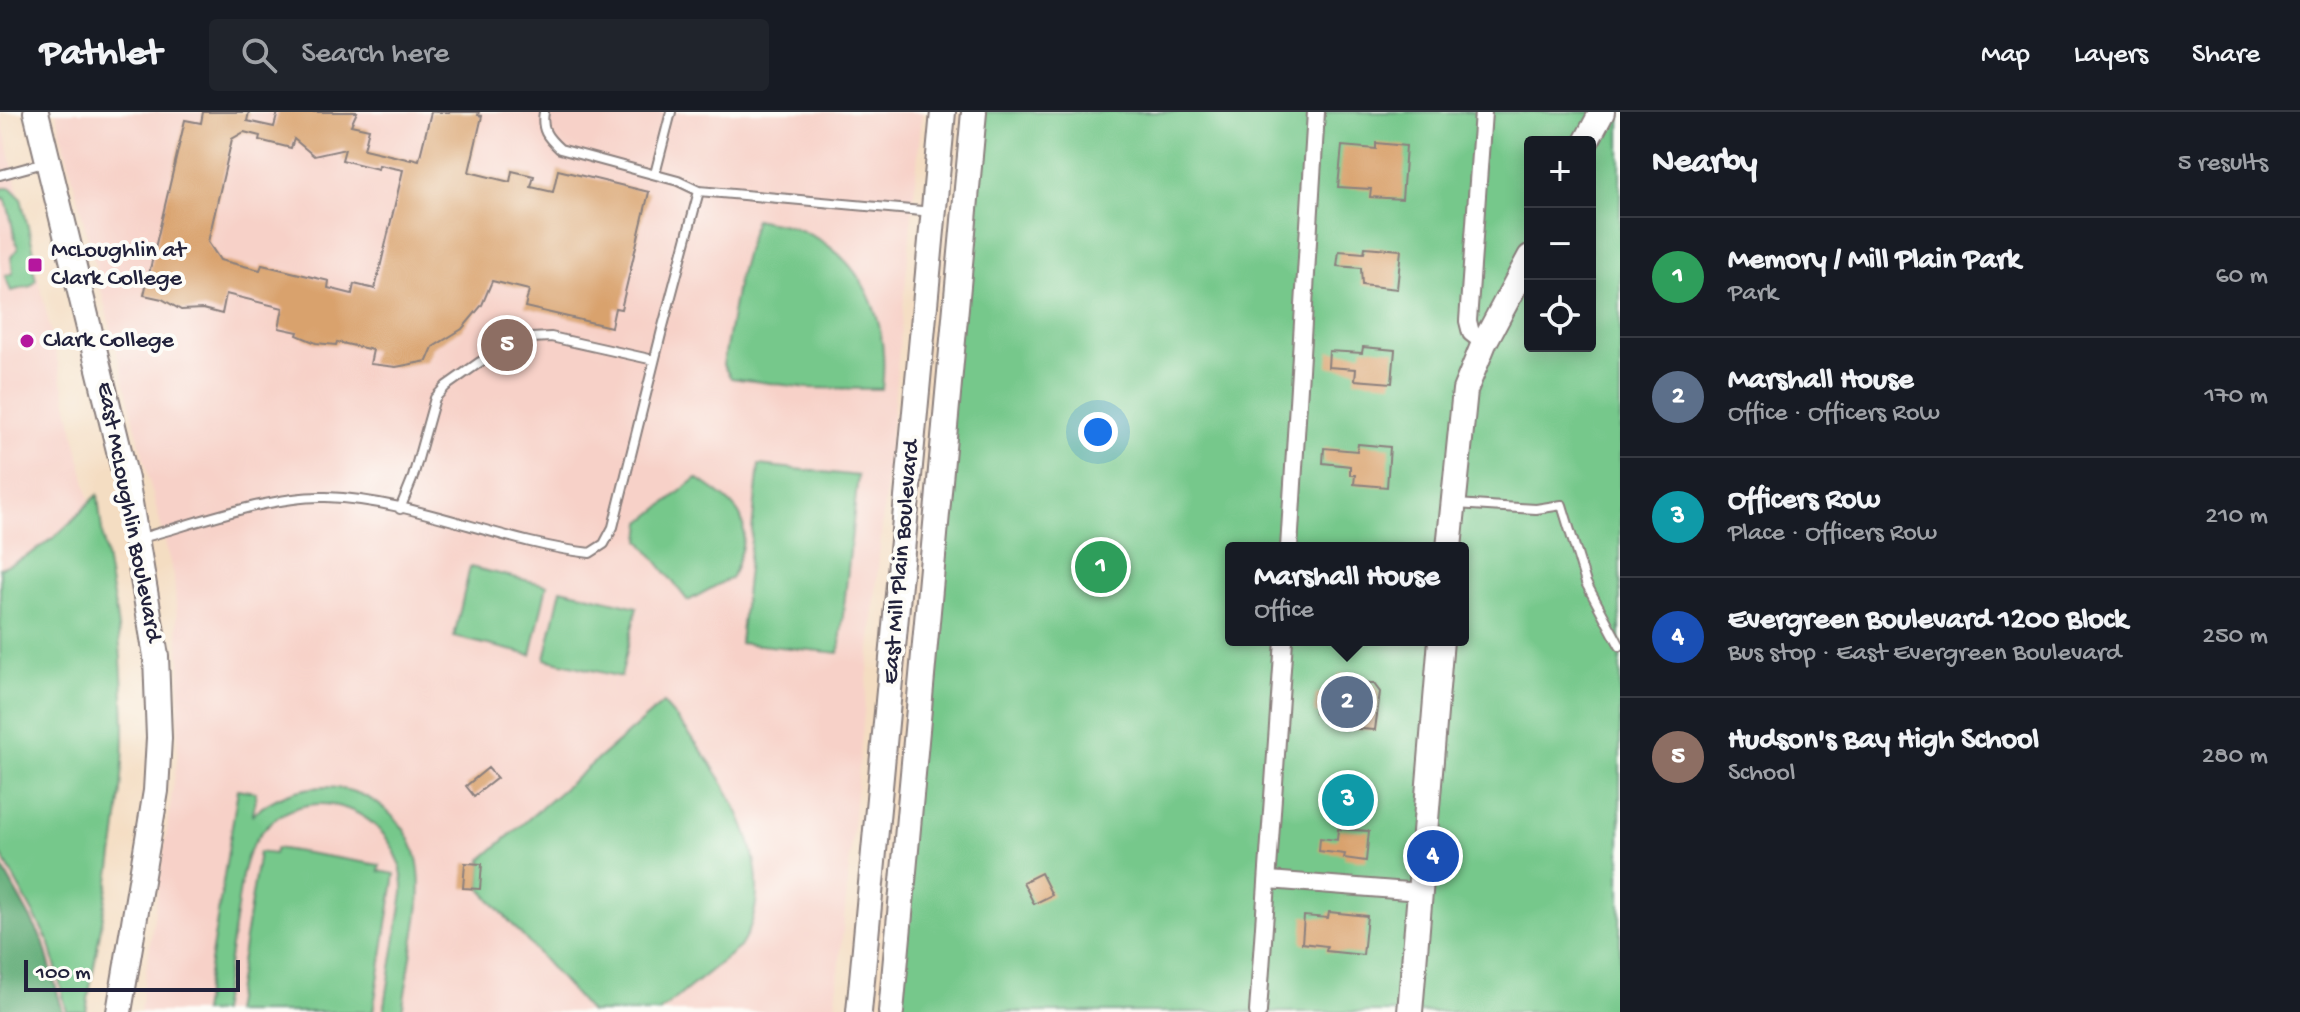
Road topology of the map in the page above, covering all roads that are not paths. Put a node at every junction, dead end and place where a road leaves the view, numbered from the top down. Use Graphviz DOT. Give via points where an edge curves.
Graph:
graph roads {
  1 [pos="36,112"];
  2 [pos="544,112"];
  3 [pos="671,112"];
  4 [pos="943,112"];
  5 [pos="974,112"];
  6 [pos="1316,112"];
  7 [pos="1483,112"];
  8 [pos="1585,112"];
  9 [pos="1602,112"];
  10 [pos="1584,136"];
  11 [pos="1588,136"];
  12 [pos="48,162"];
  13 [pos="655,174"];
  14 [pos="0,175"];
  15 [pos="699,191"];
  16 [pos="934,212"];
  17 [pos="1524,268"];
  18 [pos="1484,343"];
  19 [pos="654,360"];
  20 [pos="1453,504"];
  21 [pos="400,509"];
  22 [pos="138,539"];
  23 [pos="1289,542"];
  24 [pos="1450,542"];
  25 [pos="1284,646"];
  26 [pos="1440,646"];
  27 [pos="1620,646"];
  28 [pos="1269,880"];
  29 [pos="1420,892"];
  30 [pos="119,1012"];
  31 [pos="859,1012"];
  32 [pos="891,1012"];
  33 [pos="1258,1012"];
  34 [pos="1410,1012"];
  1 -- 12 [label="main road, East McLoughlin Boulevard"];
  2 -- 13 [label="lane" via="547,137 560,149"];
  3 -- 13 [label="lane"];
  4 -- 16 [label="main road, East Mill Plain Boulevard"];
  5 -- 32 [label="main road, East Mill Plain Boulevard"];
  6 -- 23 [label="street"];
  7 -- 18 [label="street" via="1468,321 1471,333"];
  8 -- 10 [label="main road"];
  9 -- 11 [label="main road"];
  12 -- 14 [label="lane"];
  12 -- 22 [label="main road, East McLoughlin Boulevard"];
  13 -- 15 [label="lane"];
  15 -- 16 [label="lane"];
  15 -- 19 [label="lane"];
  16 -- 31 [label="main road, East Mill Plain Boulevard"];
  17 -- 18 [label="main road"];
  18 -- 20 [label="main road" via="1463,401"];
  19 -- 21 [label="lane" via="551,337 531,338 480,362 435,398"];
  19 -- 21 [label="lane" via="613,527 604,544 590,553"];
  20 -- 24 [label="main road"];
  20 -- 27 [label="lane" via="1536,509 1562,505 1586,583"];
  21 -- 22 [label="lane" via="324,497 292,500"];
  22 -- 30 [label="main road, East McLoughlin Boulevard" via="156,656 159,738 156,791"];
  25 -- 28 [label="street"];
  26 -- 29 [label="main road"];
  28 -- 29 [label="street"];
  28 -- 33 [label="street"];
  29 -- 34 [label="main road"];
}
